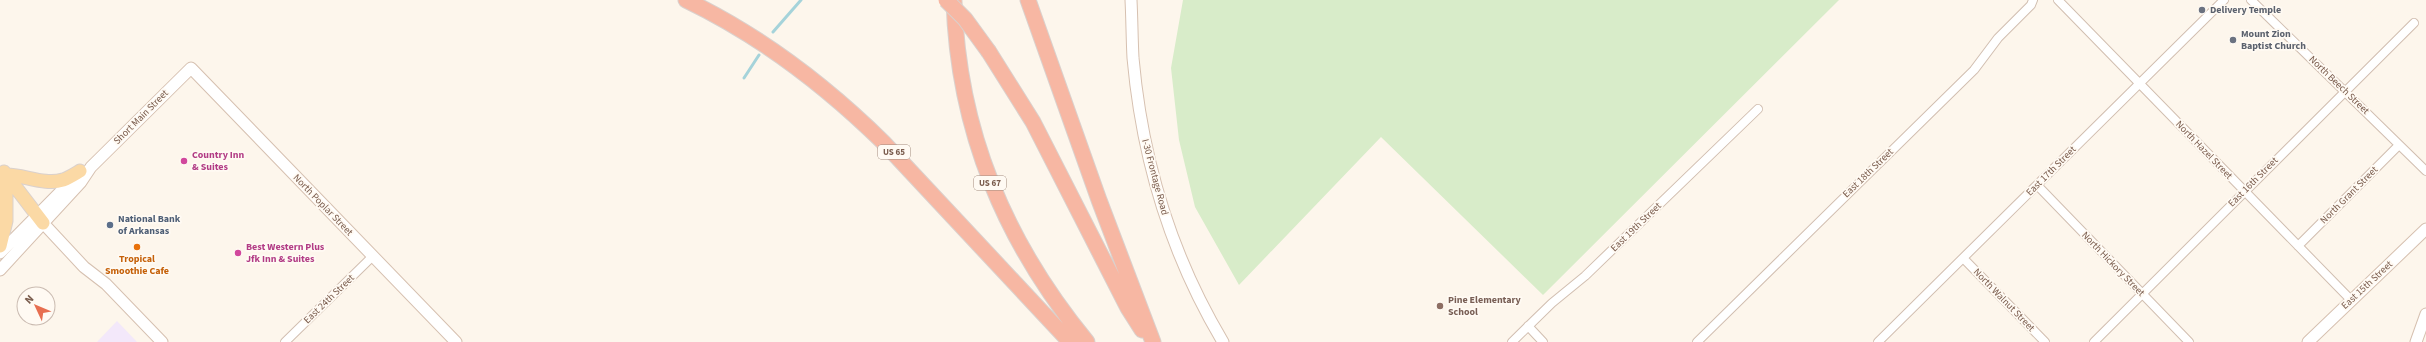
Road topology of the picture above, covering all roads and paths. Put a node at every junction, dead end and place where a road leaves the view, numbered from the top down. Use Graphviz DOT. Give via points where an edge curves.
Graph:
graph roads {
  1 [pos="686,0"];
  2 [pos="946,0"];
  3 [pos="954,0"];
  4 [pos="1028,0"];
  5 [pos="1131,0"];
  6 [pos="2033,0"];
  7 [pos="2058,0"];
  8 [pos="2224,0"];
  9 [pos="2251,0"];
  10 [pos="2414,23"];
  11 [pos="191,68"];
  12 [pos="2140,84"];
  13 [pos="2345,92"];
  14 [pos="1758,109"];
  15 [pos="2399,145"];
  16 [pos="86,169"];
  17 [pos="2426,171"];
  18 [pos="2,172"];
  19 [pos="2037,185"];
  20 [pos="2244,191"];
  21 [pos="37,219"];
  22 [pos="2426,229"];
  23 [pos="2421,239"];
  24 [pos="0,246"];
  25 [pos="2298,246"];
  26 [pos="0,253"];
  27 [pos="373,256"];
  28 [pos="1963,258"];
  29 [pos="0,270"];
  30 [pos="2142,294"];
  31 [pos="2351,300"];
  32 [pos="2426,314"];
  33 [pos="1528,326"];
  34 [pos="162,342"];
  35 [pos="285,342"];
  36 [pos="456,342"];
  37 [pos="1070,342"];
  38 [pos="1087,342"];
  39 [pos="1152,342"];
  40 [pos="1223,342"];
  41 [pos="1512,342"];
  42 [pos="1543,342"];
  43 [pos="1697,342"];
  44 [pos="1878,342"];
  45 [pos="2045,342"];
  46 [pos="2094,342"];
  47 [pos="2189,342"];
  48 [pos="2308,342"];
  49 [pos="2416,342"];
  1 -- 37 [label="highway, US 65" via="745,32 785,58 855,114"];
  2 -- 39 [label="highway, bridge" via="989,52 1033,122 1128,308"];
  3 -- 38 [label="highway, US 67" via="958,52 967,106 993,190 1030,263 1058,307"];
  4 -- 39 [label="highway"];
  5 -- 40 [label="street, I-30 Frontage Road" via="1133,57 1152,173 1191,283"];
  6 -- 43 [label="street, East 18th Street" via="1998,38 1974,70"];
  7 -- 12 [label="street, North Hazel Street"];
  8 -- 12 [label="street, East 17th Street"];
  9 -- 13 [label="street, North Beech Street"];
  10 -- 13 [label="street, East 16th Street"];
  11 -- 16 [label="street, Short Main Street"];
  11 -- 27 [label="street, North Poplar Street"];
  12 -- 19 [label="street, East 17th Street"];
  12 -- 20 [label="street, North Hazel Street"];
  13 -- 15 [label="street, North Beech Street"];
  13 -- 20 [label="street, East 16th Street"];
  14 -- 33 [label="street, East 19th Street" via="1585,276"];
  15 -- 17 [label="street, North Beech Street"];
  15 -- 25 [label="street, North Grant Street"];
  16 -- 18 [label="main road" via="64,180 50,181"];
  16 -- 21 [label="street, Short Main Street"];
  18 -- 21 [label="main road"];
  18 -- 24 [label="main road" via="6,221"];
  19 -- 28 [label="street, East 17th Street"];
  19 -- 30 [label="street, North Hickory Street"];
  20 -- 25 [label="street, North Hazel Street"];
  20 -- 30 [label="street, East 16th Street"];
  21 -- 26 [label="street"];
  21 -- 29 [label="street"];
  21 -- 34 [label="street" via="84,267 106,284"];
  22 -- 23 [label="street, East 15th Street"];
  23 -- 31 [label="street, East 15th Street"];
  25 -- 31 [label="street, North Hazel Street"];
  27 -- 35 [label="street, East 24th Street"];
  27 -- 36 [label="street, North Poplar Street"];
  28 -- 44 [label="street, East 17th Street"];
  28 -- 45 [label="street, North Walnut Street"];
  30 -- 46 [label="street, East 16th Street"];
  30 -- 47 [label="street, North Hickory Street"];
  31 -- 48 [label="street, East 15th Street"];
  32 -- 49 [label="street"];
  33 -- 41 [label="street, East 19th Street"];
  33 -- 42 [label="street"];
}
